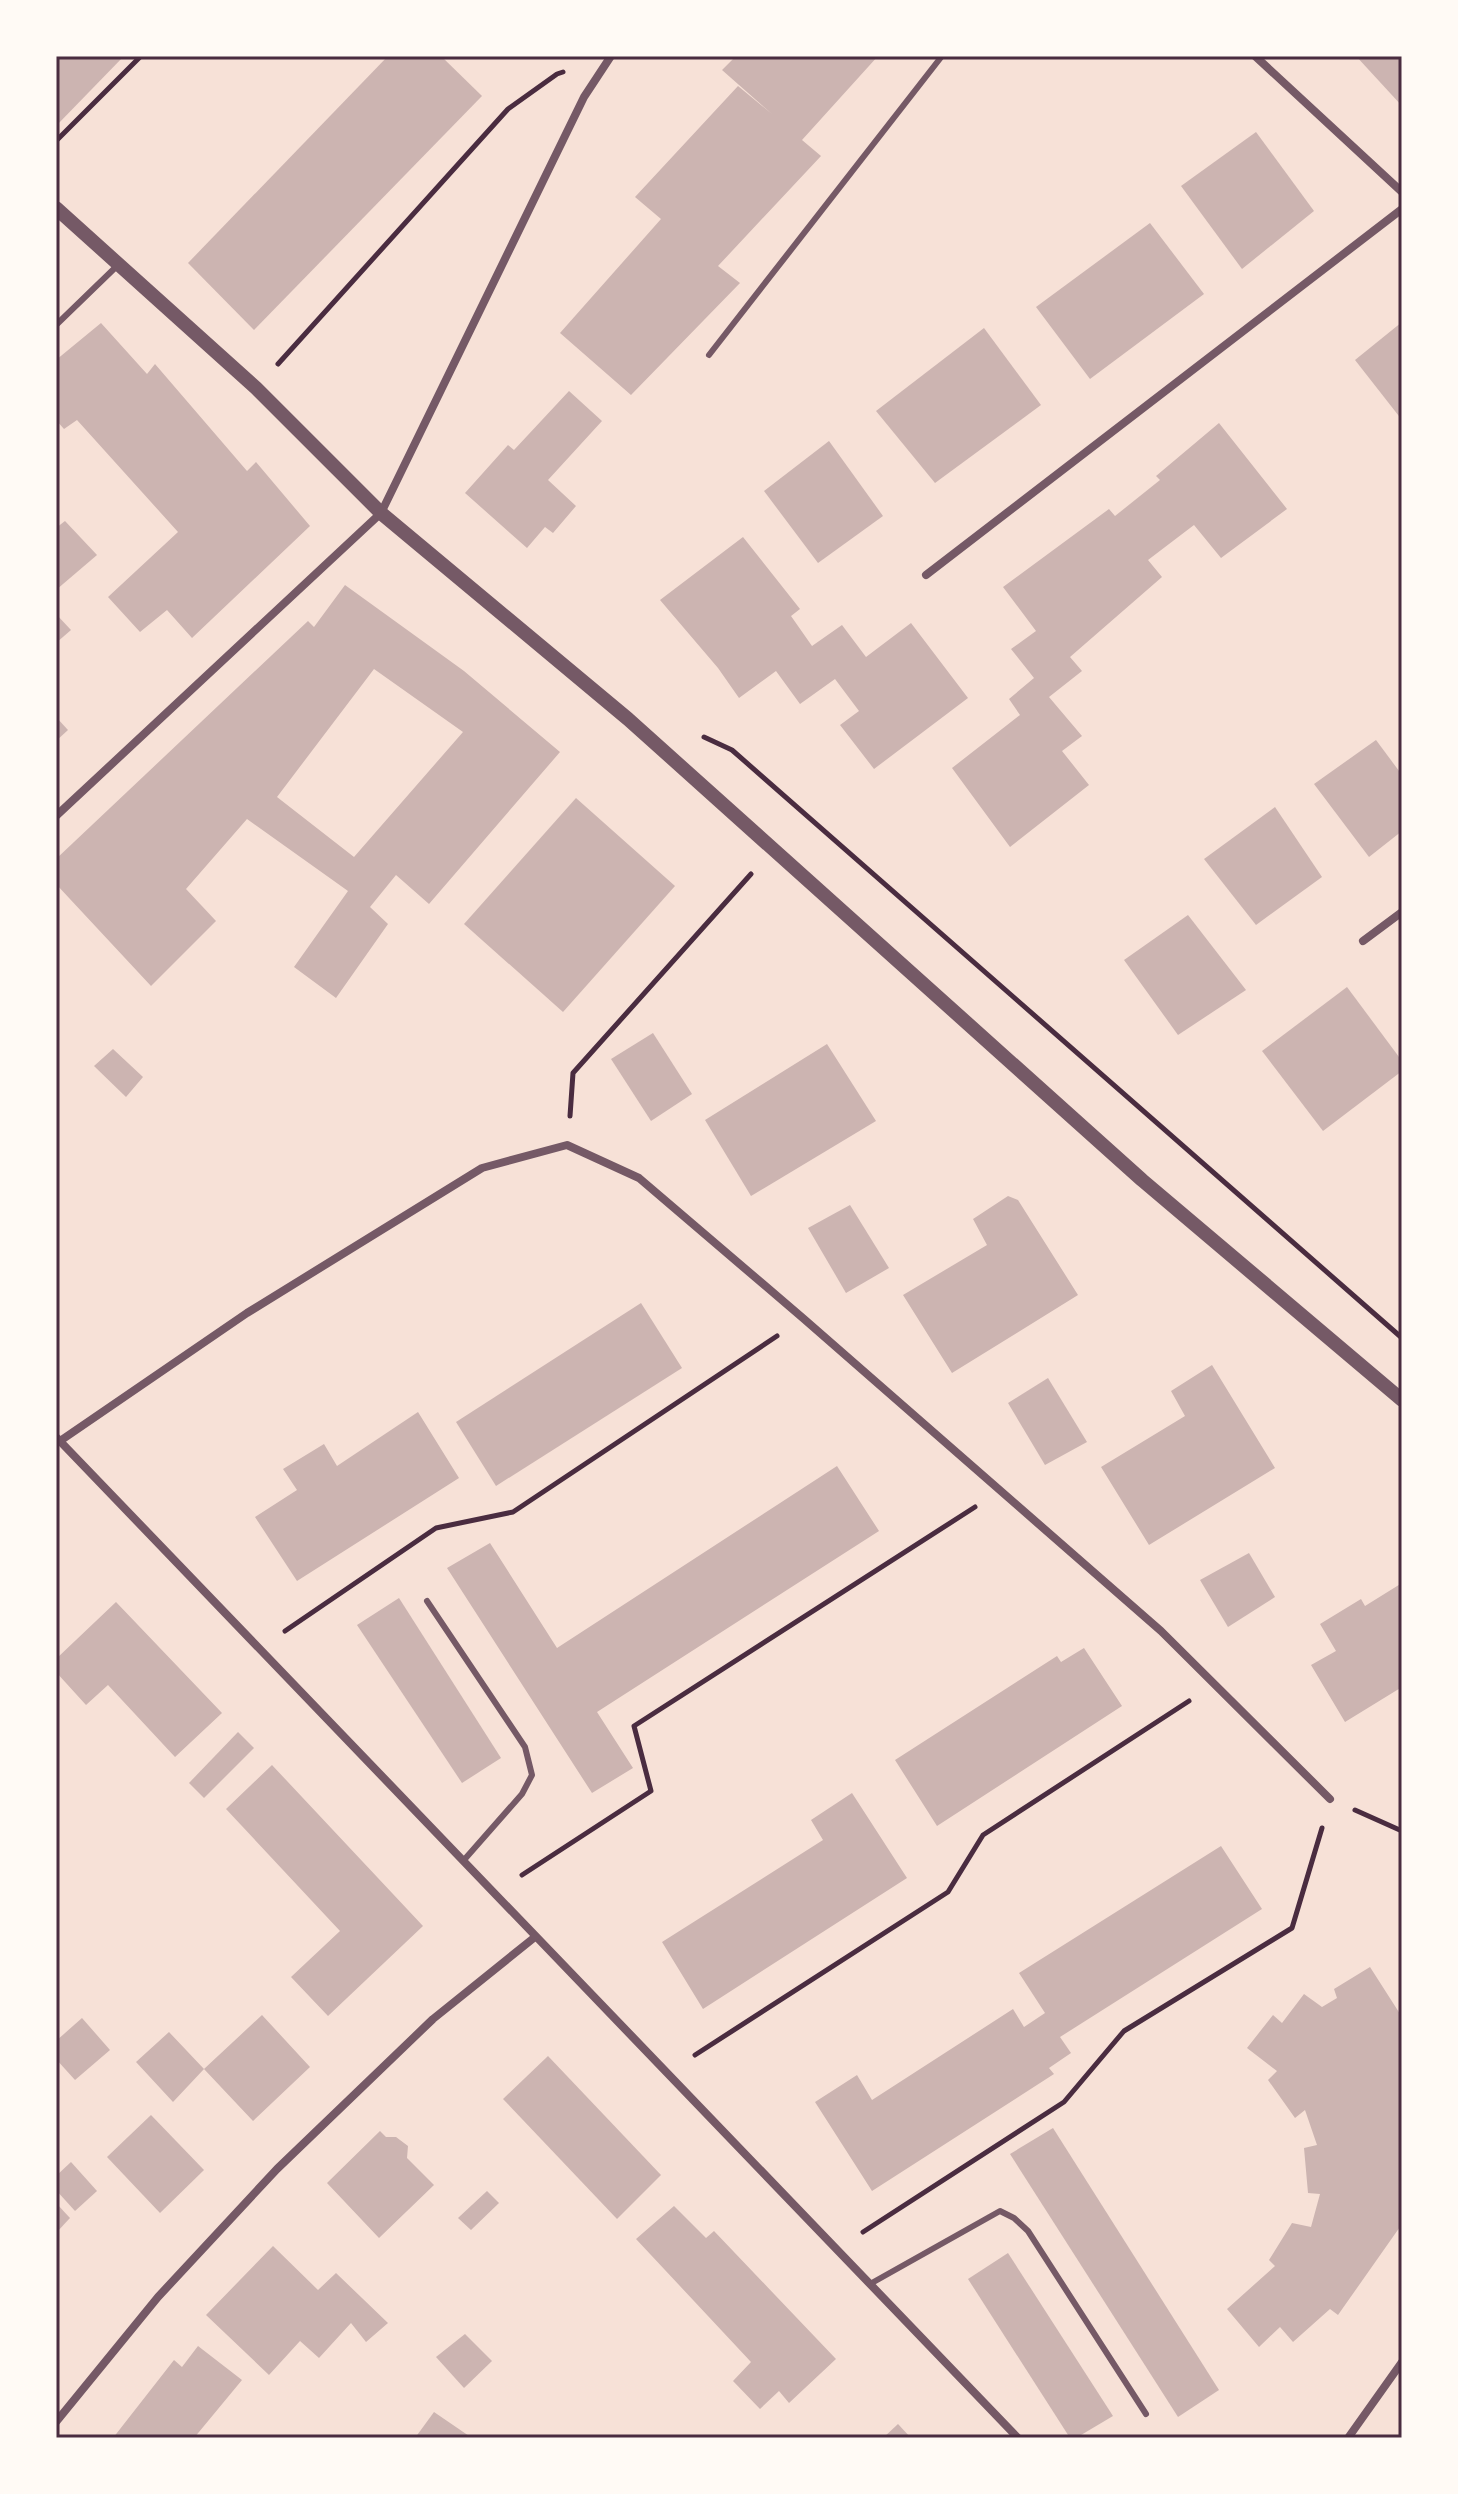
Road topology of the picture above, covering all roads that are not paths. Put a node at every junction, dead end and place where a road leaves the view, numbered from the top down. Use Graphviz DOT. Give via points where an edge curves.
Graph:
graph roads {
  1 [pos="942,56"];
  2 [pos="1255,56"];
  3 [pos="610,57"];
  4 [pos="1402,192"];
  5 [pos="56,208"];
  6 [pos="1402,209"];
  7 [pos="119,264"];
  8 [pos="56,325"];
  9 [pos="709,355"];
  10 [pos="381,513"];
  11 [pos="926,575"];
  12 [pos="56,816"];
  13 [pos="1402,912"];
  14 [pos="1363,941"];
  15 [pos="1402,1400"];
  16 [pos="58,1439"];
  17 [pos="427,1601"];
  18 [pos="1330,1799"];
  19 [pos="464,1860"];
  20 [pos="535,1937"];
  21 [pos="870,2284"];
  22 [pos="1402,2362"];
  23 [pos="1146,2414"];
  24 [pos="58,2416"];
  25 [pos="1018,2438"];
  26 [pos="1348,2438"];
  1 -- 9 [label="lane"];
  2 -- 4 [label="street"];
  3 -- 10 [label="street" via="584,97"];
  5 -- 7 [label="street"];
  6 -- 11 [label="street"];
  7 -- 8 [label="lane"];
  7 -- 10 [label="street" via="256,388"];
  10 -- 12 [label="street"];
  10 -- 15 [label="street" via="628,719 1142,1180"];
  13 -- 14 [label="street"];
  16 -- 18 [label="street" via="247,1313 482,1168 567,1145 639,1178 804,1319 1161,1631"];
  16 -- 19 [label="street"];
  17 -- 19 [label="lane" via="525,1747 532,1775 522,1794"];
  19 -- 20 [label="street"];
  20 -- 21 [label="street"];
  20 -- 24 [label="street" via="433,2019 277,2169 158,2297"];
  21 -- 23 [label="lane" via="1000,2211 1028,2231"];
  21 -- 25 [label="street"];
  22 -- 26 [label="street"];
}
